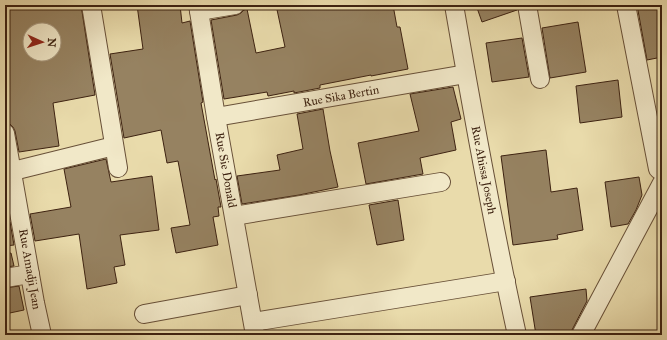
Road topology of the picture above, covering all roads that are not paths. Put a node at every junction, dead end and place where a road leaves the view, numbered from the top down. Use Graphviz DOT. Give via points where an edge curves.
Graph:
graph roads {
  1 [pos="91,5"];
  2 [pos="235,5"];
  3 [pos="454,5"];
  4 [pos="527,5"];
  5 [pos="626,5"];
  6 [pos="198,8"];
  7 [pos="466,74"];
  8 [pos="540,79"];
  9 [pos="216,117"];
  10 [pos="5,133"];
  11 [pos="114,146"];
  12 [pos="118,168"];
  13 [pos="8,172"];
  14 [pos="661,175"];
  15 [pos="441,182"];
  16 [pos="656,209"];
  17 [pos="234,216"];
  18 [pos="30,274"];
  19 [pos="5,278"];
  20 [pos="506,281"];
  21 [pos="248,295"];
  22 [pos="144,314"];
  23 [pos="254,328"];
  24 [pos="42,335"];
  25 [pos="517,335"];
  26 [pos="580,335"];
  1 -- 11 [label="street"];
  2 -- 6 [label="street"];
  3 -- 7 [label="street, Rue Ahissa Joseph"];
  4 -- 8 [label="street"];
  5 -- 14 [label="street"];
  6 -- 9 [label="street, Rue Sie Donald"];
  7 -- 9 [label="street, Rue Sika Bertin"];
  7 -- 20 [label="street, Rue Ahissa Joseph"];
  9 -- 17 [label="street, Rue Sie Donald"];
  10 -- 13 [label="street, Rue Amadji Jean"];
  11 -- 12 [label="street"];
  11 -- 13 [label="street"];
  13 -- 18 [label="street, Rue Amadji Jean"];
  14 -- 16 [label="street"];
  15 -- 17 [label="street"];
  16 -- 26 [label="street"];
  17 -- 21 [label="street, Rue Sie Donald"];
  18 -- 19 [label="street"];
  18 -- 24 [label="street, Rue Amadji Jean"];
  20 -- 23 [label="street"];
  20 -- 25 [label="street, Rue Ahissa Joseph"];
  21 -- 22 [label="street"];
  21 -- 23 [label="street, Rue Sie Donald"];
}
